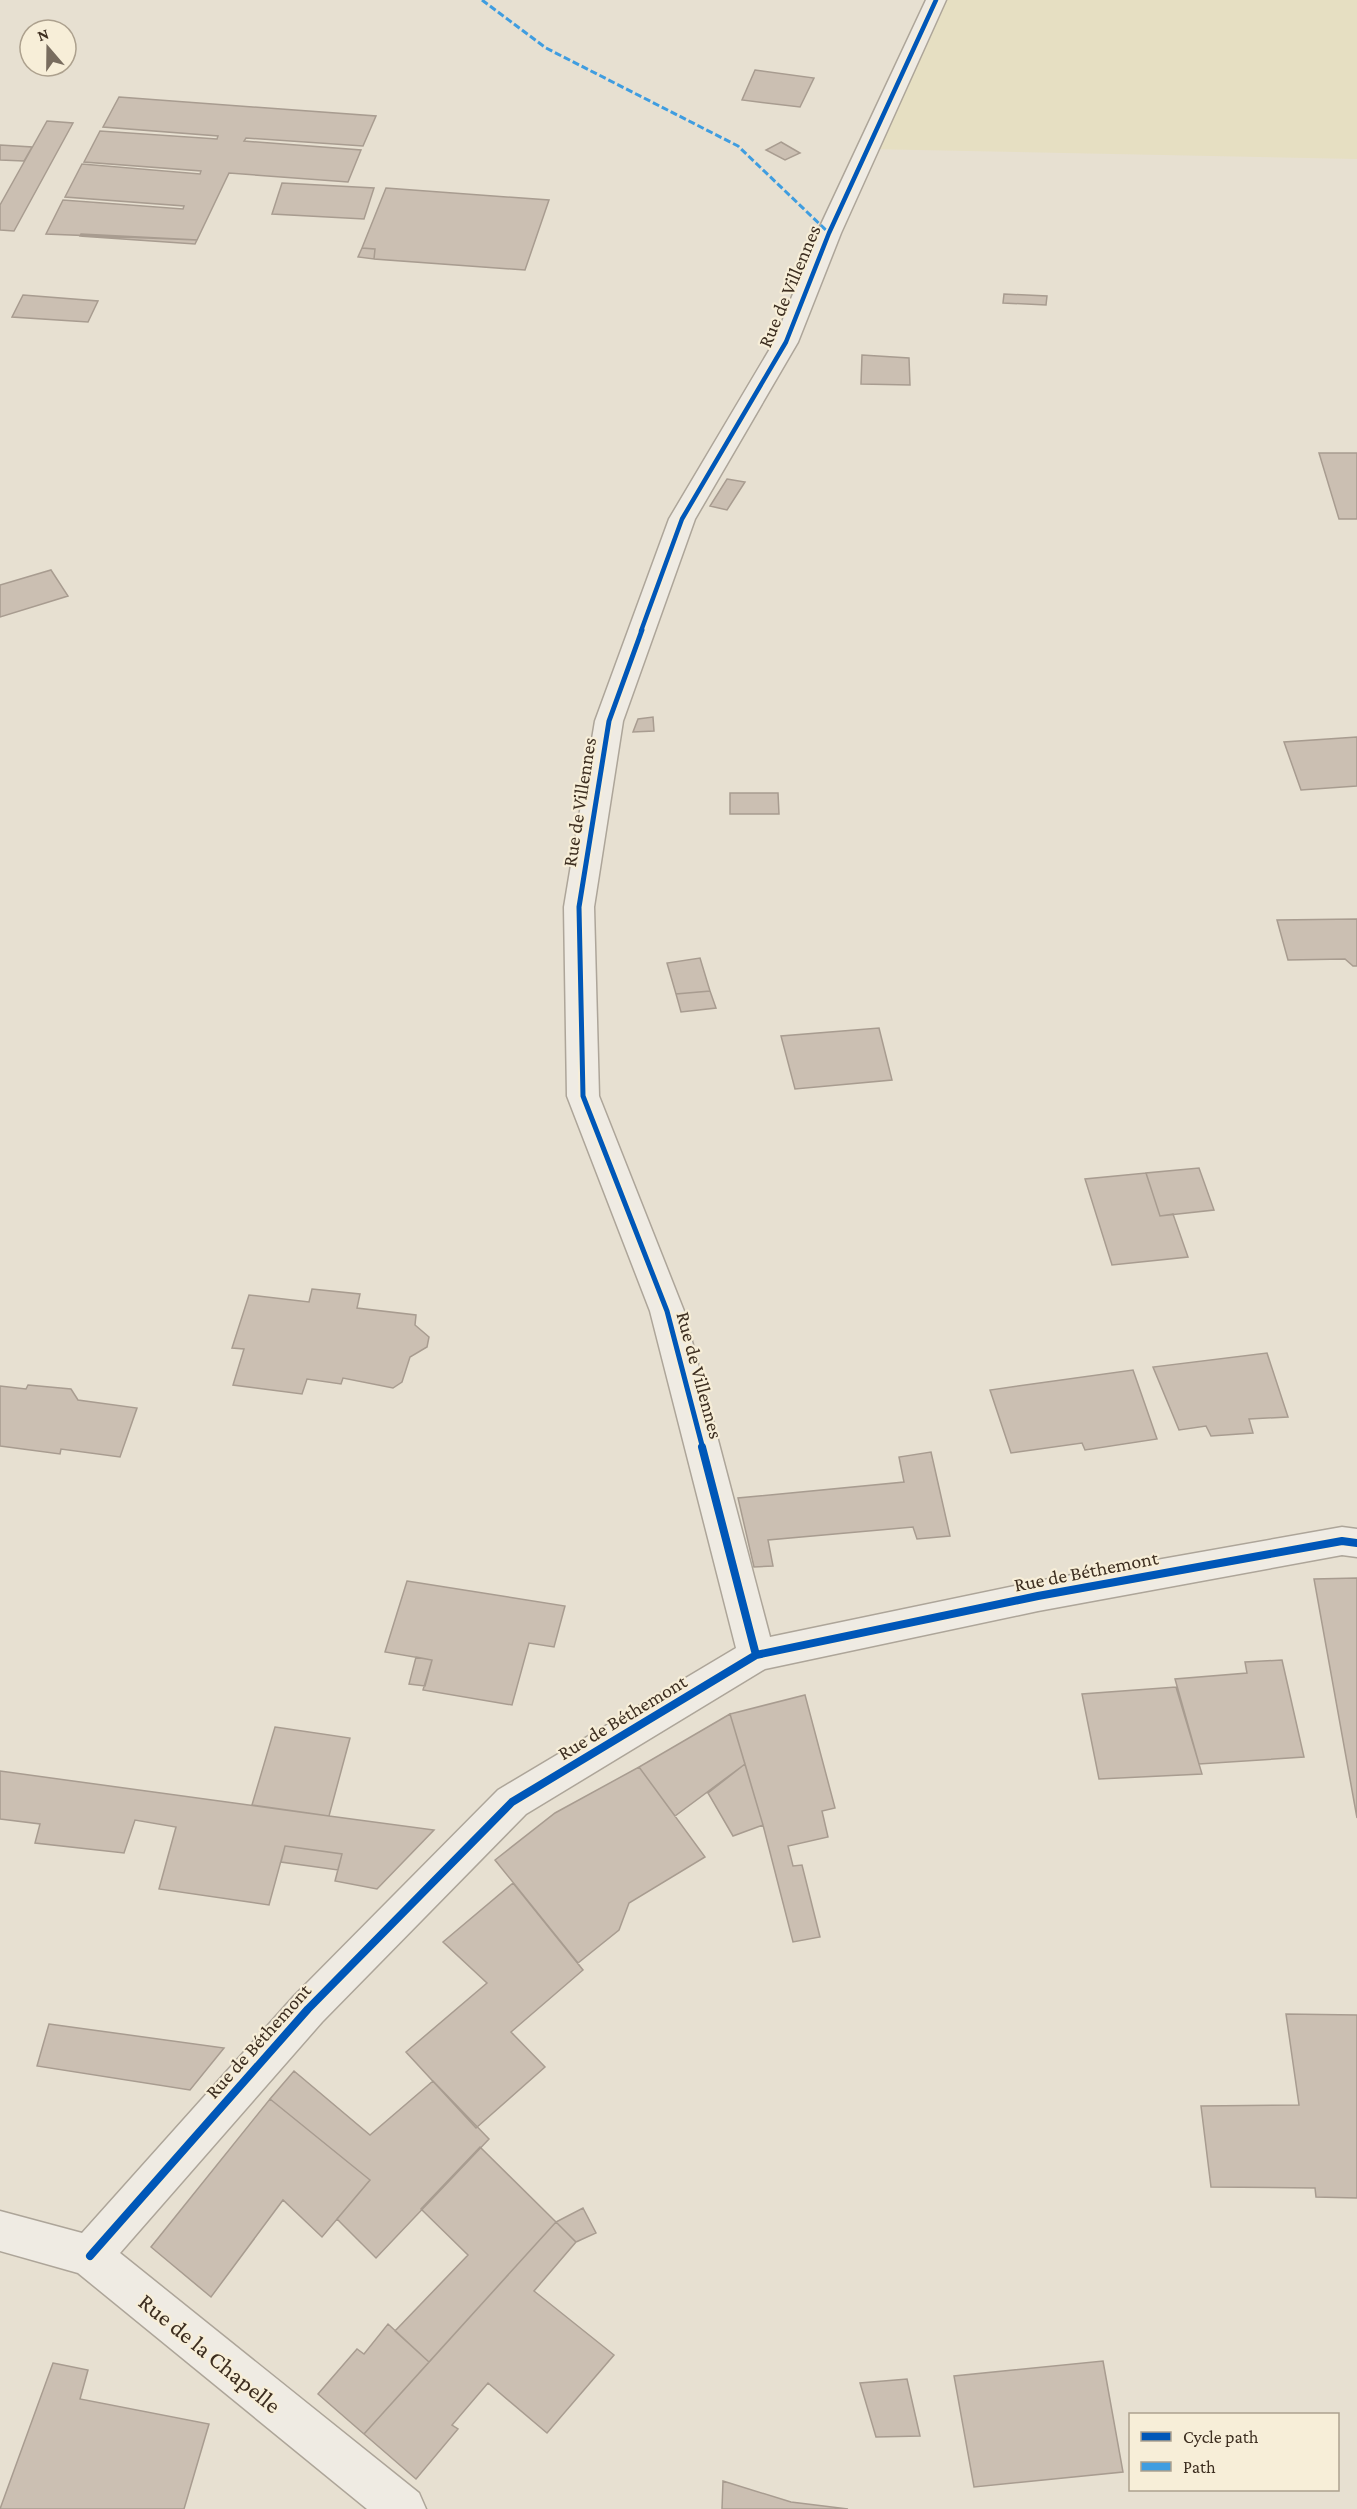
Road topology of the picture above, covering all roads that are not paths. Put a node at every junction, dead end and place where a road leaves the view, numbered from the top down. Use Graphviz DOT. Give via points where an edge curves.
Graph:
graph roads {
  1 [pos="936,0"];
  2 [pos="1357,1543"];
  3 [pos="756,1655"];
  4 [pos="0,2231"];
  5 [pos="90,2256"];
  6 [pos="403,2509"];
  1 -- 3 [label="street, Rue de Villennes" via="829,233 786,342 682,519 609,721 579,907 583,1096 667,1311"];
  2 -- 3 [label="street, Rue de Béthemont" via="1342,1541 1038,1596"];
  3 -- 5 [label="street, Rue de Béthemont" via="512,1802 308,2009"];
  4 -- 5 [label="street, Rue de la Chapelle"];
  5 -- 6 [label="street, Rue de la Chapelle"];
}
